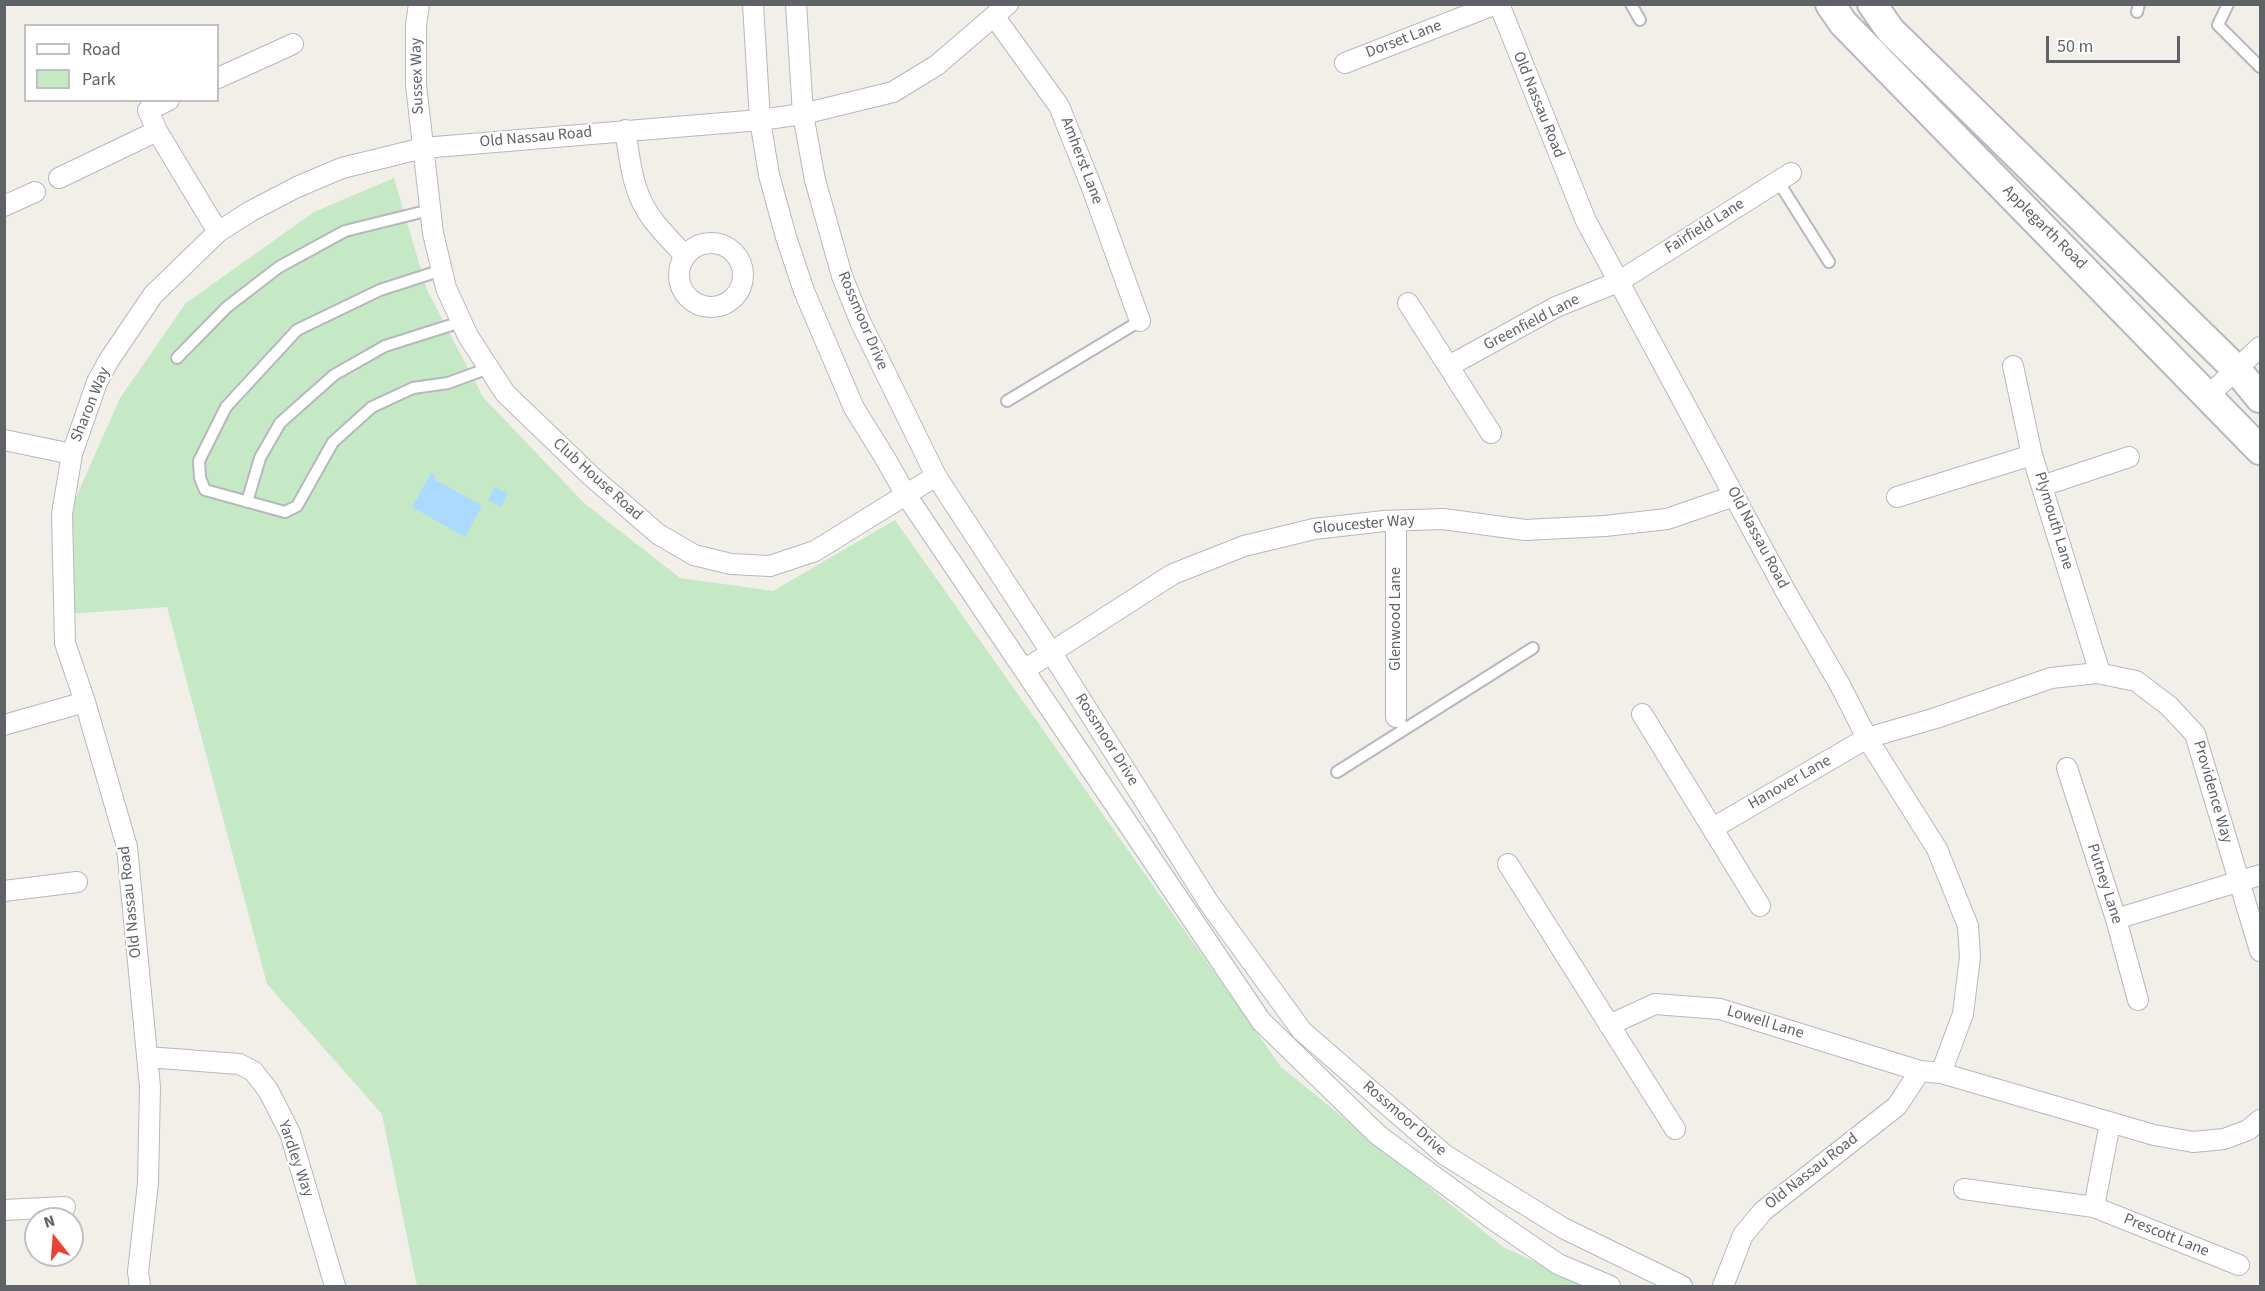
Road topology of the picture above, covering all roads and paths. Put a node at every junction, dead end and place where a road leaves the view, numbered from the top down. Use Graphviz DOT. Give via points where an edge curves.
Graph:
graph roads {
  1 [pos="419,4"];
  2 [pos="753,4"];
  3 [pos="796,4"];
  4 [pos="1498,4"];
  5 [pos="1631,4"];
  6 [pos="1830,4"];
  7 [pos="1872,4"];
  8 [pos="2228,4"];
  9 [pos="1001,10"];
  10 [pos="1640,20"];
  11 [pos="293,44"];
  12 [pos="1345,63"];
  13 [pos="2260,68"];
  14 [pos="219,78"];
  15 [pos="165,102"];
  16 [pos="803,114"];
  17 [pos="760,120"];
  18 [pos="157,130"];
  19 [pos="625,130"];
  20 [pos="423,148"];
  21 [pos="1785,177"];
  22 [pos="59,178"];
  23 [pos="35,192"];
  24 [pos="4,206"];
  25 [pos="430,210"];
  26 [pos="218,232"];
  27 [pos="685,256"];
  28 [pos="1828,261"];
  29 [pos="442,270"];
  30 [pos="1618,282"];
  31 [pos="1408,303"];
  32 [pos="1140,321"];
  33 [pos="461,322"];
  34 [pos="2260,347"];
  35 [pos="177,358"];
  36 [pos="109,360"];
  37 [pos="1449,366"];
  38 [pos="2013,366"];
  39 [pos="489,368"];
  40 [pos="2237,370"];
  41 [pos="2209,395"];
  42 [pos="2260,398"];
  43 [pos="1007,401"];
  44 [pos="1491,433"];
  45 [pos="4,440"];
  46 [pos="2260,450"];
  47 [pos="72,453"];
  48 [pos="2032,455"];
  49 [pos="2128,457"];
  50 [pos="936,476"];
  51 [pos="2042,486"];
  52 [pos="906,495"];
  53 [pos="1734,496"];
  54 [pos="1897,497"];
  55 [pos="247,502"];
  56 [pos="1396,521"];
  57 [pos="1533,648"];
  58 [pos="1051,652"];
  59 [pos="1024,670"];
  60 [pos="2100,673"];
  61 [pos="85,702"];
  62 [pos="1642,714"];
  63 [pos="1401,723"];
  64 [pos="4,725"];
  65 [pos="1868,738"];
  66 [pos="2067,768"];
  67 [pos="1337,772"];
  68 [pos="1713,828"];
  69 [pos="1508,864"];
  70 [pos="2260,875"];
  71 [pos="2238,880"];
  72 [pos="77,882"];
  73 [pos="4,891"];
  74 [pos="1760,906"];
  75 [pos="2116,919"];
  76 [pos="2260,951"];
  77 [pos="2138,1000"];
  78 [pos="1609,1025"];
  79 [pos="147,1057"];
  80 [pos="1920,1071"];
  81 [pos="1941,1073"];
  82 [pos="2110,1123"];
  83 [pos="1675,1129"];
  84 [pos="2256,1129"];
  85 [pos="1964,1189"];
  86 [pos="2094,1207"];
  87 [pos="24,1209"];
  88 [pos="4,1210"];
  89 [pos="2239,1264"];
  90 [pos="140,1287"];
  91 [pos="335,1287"];
  92 [pos="1610,1287"];
  93 [pos="1682,1287"];
  94 [pos="1723,1287"];
  1 -- 20 [label="street, Sussex Way" via="416,86"];
  2 -- 17 [label="street, Rossmoor Drive"];
  3 -- 16 [label="street, Rossmoor Drive"];
  4 -- 12 [label="street, Dorset Lane"];
  4 -- 30 [label="street, Old Nassau Road" via="1586,221"];
  5 -- 10 [label="lane"];
  6 -- 41 [label="main road, Applegarth Road" via="1843,23"];
  7 -- 40 [label="main road, Applegarth Road" via="1890,30"];
  8 -- 13 [label="lane" via="2218,25"];
  9 -- 16 [label="street, Old Nassau Road" via="937,65 893,92"];
  9 -- 32 [label="street, Amherst Lane" via="1059,106"];
  11 -- 14 [label="street"];
  15 -- 18 [label="street" via="148,110"];
  16 -- 17 [label="street, Old Nassau Road"];
  16 -- 50 [label="street, Rossmoor Drive" via="815,180 842,276"];
  17 -- 19 [label="street, Old Nassau Road"];
  17 -- 52 [label="street, Rossmoor Drive" via="769,175 804,291 854,408"];
  18 -- 22 [label="street"];
  18 -- 26 [label="street"];
  19 -- 20 [label="street, Old Nassau Road"];
  19 -- 27 [label="street" via="641,200"];
  20 -- 25 [label="street, Club House Road"];
  20 -- 26 [label="street, Old Nassau Road" via="342,168 297,187"];
  21 -- 28 [label="lane"];
  21 -- 30 [label="street, Fairfield Lane"];
  23 -- 24 [label="street"];
  25 -- 29 [label="street, Club House Road"];
  25 -- 35 [label="lane" via="345,231 279,267 227,307"];
  26 -- 36 [label="street, Old Nassau Road" via="153,295"];
  29 -- 33 [label="street, Club House Road"];
  29 -- 55 [label="lane" via="380,290 297,330 226,407 199,461 200,478 205,490"];
  30 -- 37 [label="street, Greenfield Lane" via="1556,307"];
  30 -- 53 [label="street, Old Nassau Road"];
  31 -- 37 [label="street"];
  32 -- 43 [label="lane"];
  33 -- 39 [label="street, Club House Road"];
  33 -- 55 [label="lane" via="386,346 334,375 280,423 260,458"];
  34 -- 40 [label="street"];
  36 -- 47 [label="street, Sharon Way"];
  37 -- 44 [label="street"];
  38 -- 48 [label="street, Plymouth Lane"];
  39 -- 52 [label="street, Club House Road" via="505,393 591,476 658,534 694,555 731,564 770,566 815,551"];
  39 -- 55 [label="lane" via="448,383 413,388 372,407 333,442 297,506 285,512"];
  40 -- 41 [label="street"];
  40 -- 42 [label="main road, Applegarth Road"];
  41 -- 46 [label="main road, Applegarth Road"];
  45 -- 47 [label="street, Sharon Way"];
  47 -- 61 [label="street, Old Nassau Road" via="62,514 65,643"];
  48 -- 51 [label="street, Plymouth Lane"];
  48 -- 54 [label="street"];
  49 -- 51 [label="street"];
  50 -- 52 [label="street, Club House Road"];
  50 -- 58 [label="street, Rossmoor Drive"];
  51 -- 60 [label="street, Plymouth Lane"];
  52 -- 59 [label="street, Rossmoor Drive"];
  53 -- 56 [label="street, Gloucester Way" via="1667,519 1605,526 1526,530 1443,519"];
  53 -- 65 [label="street, Old Nassau Road"];
  56 -- 58 [label="street, Gloucester Way" via="1314,529 1244,546 1173,574"];
  56 -- 63 [label="street, Glenwood Lane"];
  57 -- 63 [label="lane"];
  58 -- 59 [label="street, Gloucester Way"];
  58 -- 93 [label="street, Rossmoor Drive" via="1209,903 1302,1030 1445,1155 1563,1228"];
  59 -- 92 [label="street, Rossmoor Drive" via="1261,1021 1377,1135 1558,1264"];
  60 -- 65 [label="street, Providence Way" via="2051,678"];
  60 -- 71 [label="street, Providence Way" via="2136,681 2169,706 2196,734"];
  61 -- 64 [label="street"];
  61 -- 79 [label="street, Old Nassau Road" via="127,847"];
  62 -- 68 [label="street"];
  63 -- 67 [label="lane"];
  65 -- 68 [label="street, Hanover Lane"];
  65 -- 81 [label="street, Old Nassau Road" via="1937,849 1968,926 1970,957 1963,1014"];
  66 -- 75 [label="street, Putney Lane"];
  68 -- 74 [label="street"];
  69 -- 78 [label="street"];
  70 -- 71 [label="street"];
  71 -- 75 [label="street"];
  71 -- 76 [label="street, Providence Way"];
  72 -- 73 [label="street"];
  75 -- 77 [label="street, Putney Lane"];
  78 -- 80 [label="street, Lowell Lane" via="1655,1004 1720,1009"];
  78 -- 83 [label="street"];
  79 -- 90 [label="street, Old Nassau Road" via="148,1183 138,1272"];
  79 -- 91 [label="street, Yardley Way" via="239,1064 253,1071 268,1090 290,1133"];
  80 -- 81 [label="street, Lowell Lane"];
  80 -- 94 [label="street, Old Nassau Road" via="1897,1106 1763,1210 1743,1235"];
  81 -- 82 [label="street"];
  82 -- 84 [label="street" via="2193,1142 2224,1139"];
  82 -- 86 [label="street"];
  85 -- 86 [label="street, Prescott Lane"];
  86 -- 89 [label="street, Prescott Lane"];
  87 -- 88 [label="street"];
}
